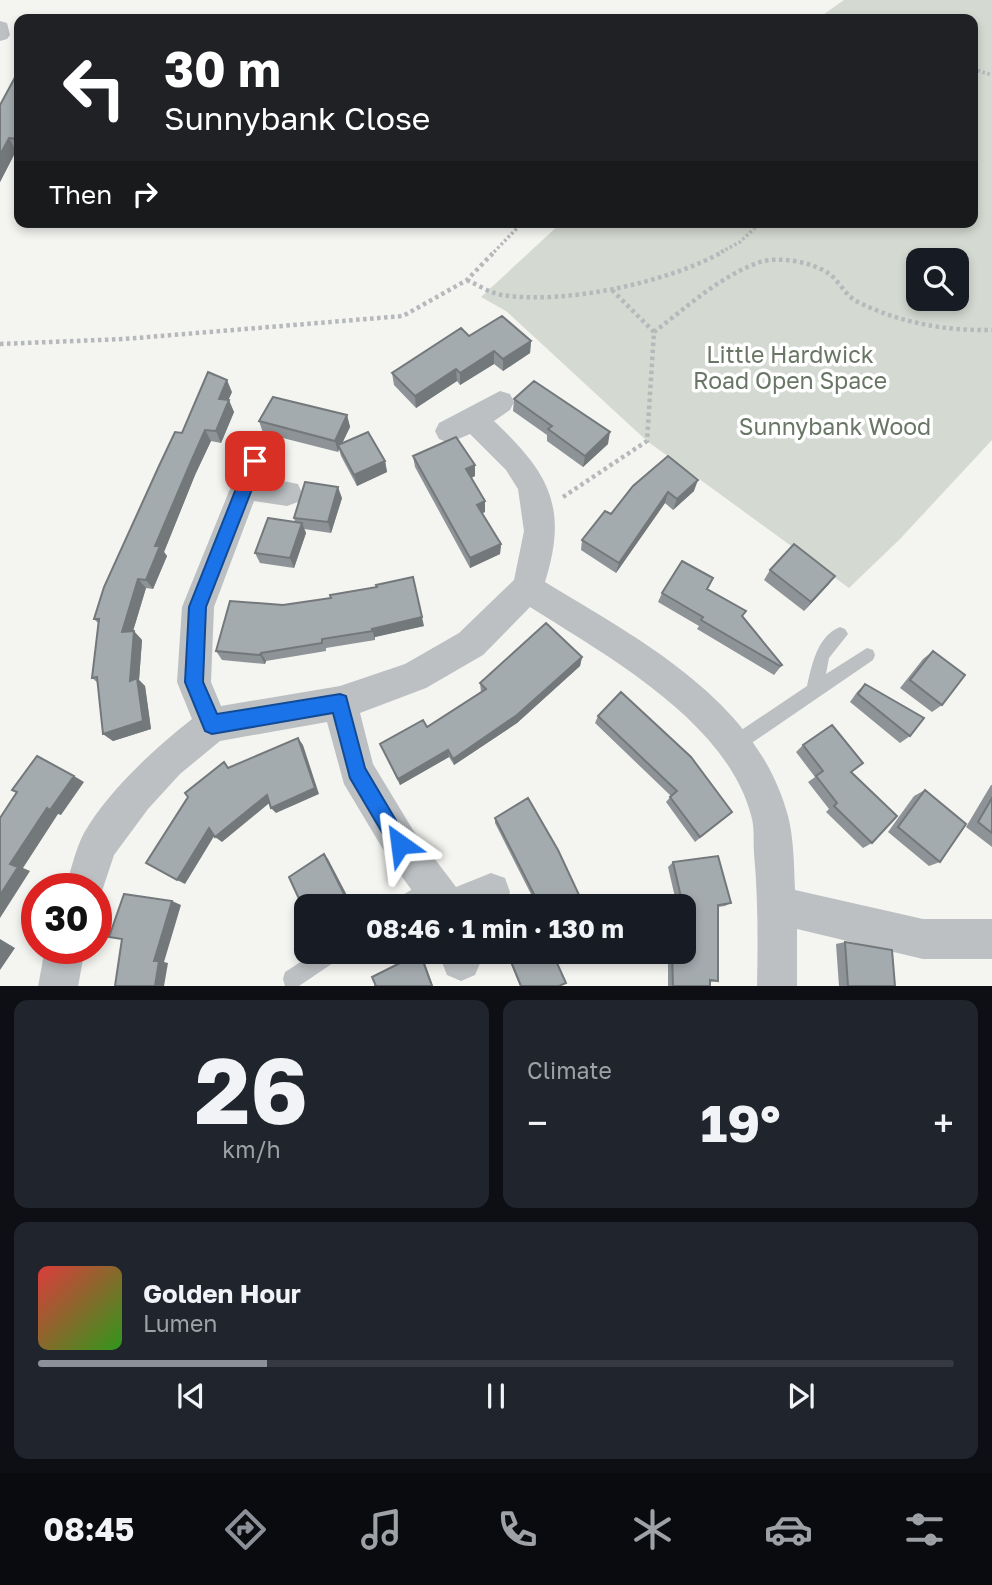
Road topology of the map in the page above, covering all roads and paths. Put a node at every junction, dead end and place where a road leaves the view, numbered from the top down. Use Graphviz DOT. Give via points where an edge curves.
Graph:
graph roads {
  1 [pos="0,27"];
  2 [pos="0,35"];
  3 [pos="517,228"];
  4 [pos="757,228"];
  5 [pos="467,279"];
  6 [pos="612,290"];
  7 [pos="992,330"];
  8 [pos="654,332"];
  9 [pos="0,344"];
  10 [pos="500,402"];
  11 [pos="286,493"];
  12 [pos="538,502"];
  13 [pos="527,588"];
  14 [pos="839,634"];
  15 [pos="867,655"];
  16 [pos="814,691"];
  17 [pos="340,703"];
  18 [pos="212,724"];
  19 [pos="734,745"];
  20 [pos="89,873"];
  21 [pos="491,892"];
  22 [pos="439,894"];
  23 [pos="479,894"];
  24 [pos="779,906"];
  25 [pos="992,939"];
  26 [pos="62,964"];
  27 [pos="314,964"];
  28 [pos="292,979"];
  29 [pos="58,986"];
  30 [pos="777,986"];
  1 -- 2 [label="street"];
  3 -- 5 [label="path"];
  4 -- 6 [label="path" via="695,266"];
  5 -- 6 [label="path" via="499,295 571,296"];
  5 -- 9 [label="path" via="403,316 124,339"];
  6 -- 8 [label="path"];
  7 -- 8 [label="path" via="953,331 897,318 855,301 827,272 795,261 764,261 725,278"];
  8 -- 12 [label="path" via="647,441 561,498"];
  10 -- 12 [label="street" via="461,426 527,474"];
  11 -- 18 [label="street" via="250,474 198,607 194,682"];
  12 -- 13 [label="street" via="539,538"];
  13 -- 17 [label="street" via="471,644 414,677"];
  13 -- 19 [label="street" via="630,653 700,707"];
  14 -- 16 [label="lane" via="822,655"];
  15 -- 16 [label="lane"];
  16 -- 19 [label="lane"];
  17 -- 18 [label="street"];
  17 -- 22 [label="street" via="356,771 400,844"];
  18 -- 20 [label="street" via="167,761 135,796 99,845"];
  19 -- 24 [label="street" via="746,759 770,816"];
  21 -- 23 [label="street"];
  24 -- 25 [label="street" via="923,939"];
  24 -- 30 [label="street"];
  26 -- 29 [label="street"];
  27 -- 28 [label="lane"];
}
